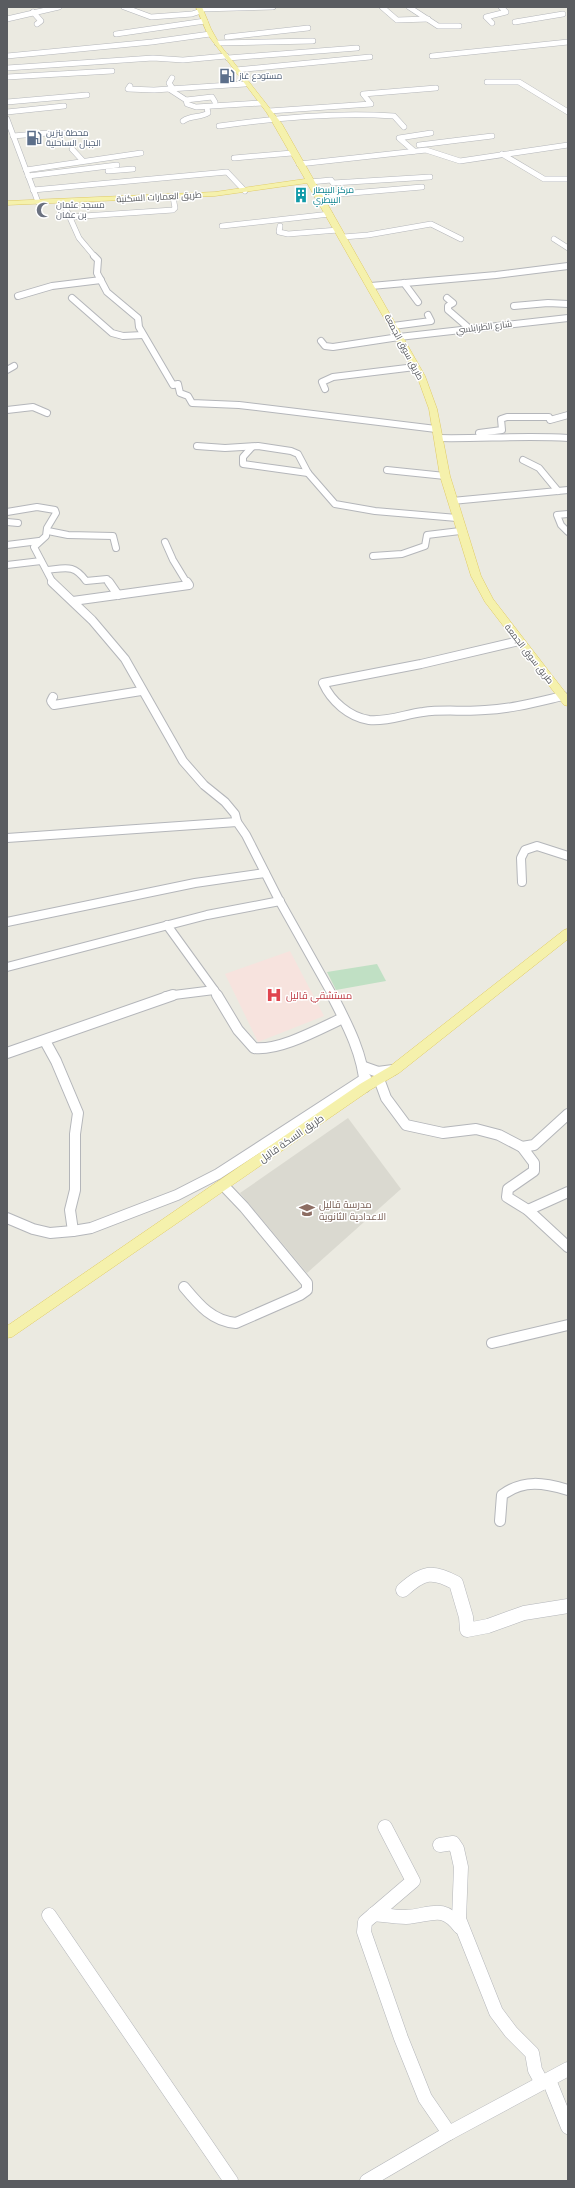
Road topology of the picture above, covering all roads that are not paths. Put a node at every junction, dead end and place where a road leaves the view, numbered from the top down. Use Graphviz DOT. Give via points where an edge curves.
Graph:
graph roads {
  1 [pos="59,7"];
  2 [pos="124,7"];
  3 [pos="273,7"];
  4 [pos="382,7"];
  5 [pos="408,7"];
  6 [pos="500,7"];
  7 [pos="557,11"];
  8 [pos="33,12"];
  9 [pos="202,13"];
  10 [pos="566,16"];
  11 [pos="151,17"];
  12 [pos="7,19"];
  13 [pos="428,19"];
  14 [pos="515,22"];
  15 [pos="492,23"];
  16 [pos="37,24"];
  17 [pos="459,26"];
  18 [pos="163,27"];
  19 [pos="308,28"];
  20 [pos="116,34"];
  21 [pos="213,38"];
  22 [pos="313,41"];
  23 [pos="568,42"];
  24 [pos="357,48"];
  25 [pos="7,56"];
  26 [pos="432,56"];
  27 [pos="226,57"];
  28 [pos="370,57"];
  29 [pos="183,60"];
  30 [pos="7,68"];
  31 [pos="236,70"];
  32 [pos="7,77"];
  33 [pos="172,78"];
  34 [pos="487,82"];
  35 [pos="245,84"];
  36 [pos="130,86"];
  37 [pos="436,88"];
  38 [pos="171,89"];
  39 [pos="87,96"];
  40 [pos="186,100"];
  41 [pos="7,102"];
  42 [pos="215,102"];
  43 [pos="262,103"];
  44 [pos="64,106"];
  45 [pos="207,108"];
  46 [pos="269,111"];
  47 [pos="7,112"];
  48 [pos="568,112"];
  49 [pos="274,119"];
  50 [pos="7,120"];
  51 [pos="183,121"];
  52 [pos="219,126"];
  53 [pos="404,127"];
  54 [pos="86,133"];
  55 [pos="431,133"];
  56 [pos="13,136"];
  57 [pos="492,136"];
  58 [pos="568,145"];
  59 [pos="72,148"];
  60 [pos="411,149"];
  61 [pos="141,152"];
  62 [pos="292,153"];
  63 [pos="502,154"];
  64 [pos="234,158"];
  65 [pos="83,161"];
  66 [pos="299,164"];
  67 [pos="117,165"];
  68 [pos="94,168"];
  69 [pos="133,169"];
  70 [pos="26,170"];
  71 [pos="28,176"];
  72 [pos="430,176"];
  73 [pos="568,179"];
  74 [pos="310,182"];
  75 [pos="422,187"];
  76 [pos="33,190"];
  77 [pos="244,191"];
  78 [pos="317,196"];
  79 [pos="173,197"];
  80 [pos="38,202"];
  81 [pos="63,202"];
  82 [pos="7,203"];
  83 [pos="330,214"];
  84 [pos="69,217"];
  85 [pos="222,226"];
  86 [pos="280,226"];
  87 [pos="341,234"];
  88 [pos="461,239"];
  89 [pos="554,239"];
  90 [pos="568,248"];
  91 [pos="568,266"];
  92 [pos="101,280"];
  93 [pos="404,283"];
  94 [pos="371,286"];
  95 [pos="18,296"];
  96 [pos="72,298"];
  97 [pos="447,298"];
  98 [pos="418,302"];
  99 [pos="568,304"];
  100 [pos="514,306"];
  101 [pos="428,314"];
  102 [pos="568,318"];
  103 [pos="393,326"];
  104 [pos="470,329"];
  105 [pos="143,334"];
  106 [pos="399,337"];
  107 [pos="321,341"];
  108 [pos="14,366"];
  109 [pos="415,367"];
  110 [pos="7,370"];
  111 [pos="325,389"];
  112 [pos="7,410"];
  113 [pos="47,413"];
  114 [pos="568,415"];
  115 [pos="436,429"];
  116 [pos="438,438"];
  117 [pos="470,438"];
  118 [pos="568,438"];
  119 [pos="197,446"];
  120 [pos="252,447"];
  121 [pos="523,460"];
  122 [pos="387,470"];
  123 [pos="308,474"];
  124 [pos="445,476"];
  125 [pos="565,491"];
  126 [pos="452,501"];
  127 [pos="7,512"];
  128 [pos="568,514"];
  129 [pos="457,518"];
  130 [pos="7,522"];
  131 [pos="18,523"];
  132 [pos="460,531"];
  133 [pos="48,532"];
  134 [pos="568,532"];
  135 [pos="39,541"];
  136 [pos="165,542"];
  137 [pos="7,545"];
  138 [pos="116,548"];
  139 [pos="373,556"];
  140 [pos="41,561"];
  141 [pos="7,565"];
  142 [pos="47,570"];
  143 [pos="118,595"];
  144 [pos="73,601"];
  145 [pos="519,641"];
  146 [pos="142,691"];
  147 [pos="54,697"];
  148 [pos="566,700"];
  149 [pos="237,822"];
  150 [pos="7,838"];
  151 [pos="568,856"];
  152 [pos="265,874"];
  153 [pos="522,882"];
  154 [pos="280,901"];
  155 [pos="7,922"];
  156 [pos="167,924"];
  157 [pos="568,933"];
  158 [pos="7,967"];
  159 [pos="214,990"];
  160 [pos="343,1018"];
  161 [pos="45,1041"];
  162 [pos="7,1053"];
  163 [pos="364,1067"];
  164 [pos="394,1070"];
  165 [pos="370,1082"];
  166 [pos="568,1114"];
  167 [pos="522,1147"];
  168 [pos="223,1185"];
  169 [pos="568,1192"];
  170 [pos="528,1210"];
  171 [pos="7,1218"];
  172 [pos="73,1231"];
  173 [pos="568,1247"];
  174 [pos="184,1287"];
  175 [pos="568,1325"];
  176 [pos="7,1333"];
  177 [pos="492,1343"];
  178 [pos="568,1490"];
  179 [pos="500,1521"];
  180 [pos="403,1590"];
  181 [pos="568,1606"];
  182 [pos="385,1827"];
  183 [pos="440,1845"];
  184 [pos="374,1914"];
  185 [pos="49,1915"];
  186 [pos="464,1931"];
  187 [pos="568,2069"];
  188 [pos="546,2081"];
  189 [pos="568,2127"];
  190 [pos="449,2133"];
  191 [pos="232,2181"];
  192 [pos="367,2181"];
  1 -- 8 [label="street"];
  2 -- 11 [label="street"];
  3 -- 9 [label="street"];
  4 -- 13 [label="street" via="397,20"];
  5 -- 13 [label="street"];
  6 -- 15 [label="street" via="506,12 486,17"];
  7 -- 10 [label="street"];
  8 -- 12 [label="street"];
  8 -- 16 [label="street" via="41,21"];
  9 -- 11 [label="street"];
  9 -- 18 [label="street"];
  9 -- 21 [label="main road, طريق سوق الجمعة"];
  10 -- 14 [label="street"];
  11 -- 18 [label="street"];
  13 -- 17 [label="street" via="442,27"];
  18 -- 20 [label="street"];
  19 -- 21 [label="street"];
  21 -- 22 [label="street"];
  21 -- 25 [label="street"];
  21 -- 27 [label="main road, طريق سوق الجمعة"];
  23 -- 26 [label="street"];
  24 -- 27 [label="street"];
  27 -- 29 [label="street"];
  27 -- 31 [label="main road, طريق سوق الجمعة"];
  28 -- 31 [label="street"];
  29 -- 30 [label="street" via="153,58"];
  29 -- 32 [label="street"];
  31 -- 35 [label="main road, طريق سوق الجمعة"];
  33 -- 38 [label="street" via="169,82"];
  34 -- 48 [label="street" via="517,81"];
  35 -- 38 [label="street"];
  35 -- 43 [label="main road, طريق سوق الجمعة"];
  36 -- 38 [label="street" via="128,89"];
  37 -- 46 [label="street" via="363,94 371,104"];
  38 -- 40 [label="street"];
  39 -- 41 [label="street"];
  40 -- 42 [label="street" via="212,97"];
  40 -- 45 [label="street" via="192,106"];
  43 -- 45 [label="street"];
  43 -- 46 [label="main road, طريق سوق الجمعة"];
  44 -- 47 [label="street"];
  45 -- 51 [label="street" via="208,113 205,115 190,116"];
  46 -- 49 [label="main road, طريق سوق الجمعة"];
  49 -- 52 [label="street"];
  49 -- 53 [label="street" via="375,114 394,116"];
  49 -- 62 [label="main road, طريق سوق الجمعة"];
  50 -- 56 [label="street"];
  54 -- 56 [label="street"];
  55 -- 60 [label="street" via="399,138"];
  56 -- 70 [label="street"];
  57 -- 60 [label="street"];
  58 -- 63 [label="street"];
  59 -- 65 [label="street"];
  60 -- 63 [label="street" via="434,151 456,161"];
  60 -- 66 [label="street"];
  61 -- 65 [label="street"];
  62 -- 64 [label="street"];
  62 -- 66 [label="main road, طريق سوق الجمعة"];
  63 -- 73 [label="street" via="544,179"];
  65 -- 70 [label="street"];
  66 -- 74 [label="main road, طريق سوق الجمعة"];
  67 -- 68 [label="street"];
  68 -- 69 [label="street" via="108,171"];
  68 -- 71 [label="street"];
  70 -- 71 [label="street"];
  71 -- 76 [label="street"];
  72 -- 74 [label="street" via="354,184 333,183 331,180"];
  74 -- 77 [label="main road, طريق العمارات السكنية"];
  74 -- 78 [label="main road, طريق سوق الجمعة"];
  75 -- 78 [label="street"];
  76 -- 77 [label="street" via="224,172"];
  76 -- 80 [label="street"];
  77 -- 79 [label="main road, طريق العمارات السكنية"];
  78 -- 83 [label="main road, طريق سوق الجمعة"];
  79 -- 81 [label="main road, طريق العمارات السكنية"];
  79 -- 84 [label="street" via="173,210"];
  80 -- 81 [label="main road, طريق العمارات السكنية"];
  80 -- 82 [label="main road, طريق العمارات السكنية"];
  81 -- 84 [label="street"];
  83 -- 85 [label="street"];
  83 -- 87 [label="main road, طريق سوق الجمعة"];
  84 -- 92 [label="street" via="79,238 98,260 96,270"];
  86 -- 87 [label="street" via="279,232 288,234"];
  87 -- 88 [label="street" via="368,235 431,224"];
  87 -- 94 [label="main road, طريق سوق الجمعة"];
  89 -- 90 [label="street"];
  91 -- 93 [label="street" via="496,276"];
  92 -- 95 [label="street" via="52,286"];
  92 -- 105 [label="street" via="109,295 138,318 138,325"];
  93 -- 94 [label="street"];
  93 -- 98 [label="street"];
  94 -- 103 [label="main road, طريق سوق الجمعة"];
  96 -- 105 [label="street" via="112,333 123,336"];
  97 -- 104 [label="street" via="452,303 448,310"];
  99 -- 100 [label="street"];
  101 -- 103 [label="street" via="431,321"];
  102 -- 104 [label="street, شارع الطرابلسي"];
  103 -- 106 [label="main road, طريق سوق الجمعة"];
  104 -- 106 [label="street, شارع الطرابلسي"];
  105 -- 115 [label="street" via="172,385 178,384 180,393 188,396 192,403 239,404"];
  106 -- 107 [label="street, شارع الطرابلسي" via="333,347 325,346"];
  106 -- 109 [label="main road, طريق سوق الجمعة"];
  108 -- 110 [label="street"];
  109 -- 111 [label="street" via="333,377 322,382"];
  109 -- 115 [label="main road, طريق سوق الجمعة" via="433,409"];
  112 -- 113 [label="street" via="33,407"];
  114 -- 117 [label="street" via="550,420 549,417 507,416 501,419 502,430 474,433"];
  115 -- 116 [label="main road, طريق سوق الجمعة"];
  116 -- 117 [label="street"];
  116 -- 124 [label="main road, طريق سوق الجمعة"];
  117 -- 118 [label="street"];
  119 -- 120 [label="street"];
  120 -- 123 [label="street" via="295,452"];
  120 -- 123 [label="street" via="243,458 243,464"];
  121 -- 125 [label="street" via="532,462"];
  122 -- 124 [label="street"];
  123 -- 129 [label="street" via="332,501 341,506"];
  124 -- 126 [label="main road, طريق سوق الجمعة"];
  125 -- 126 [label="street"];
  126 -- 129 [label="main road, طريق سوق الجمعة"];
  127 -- 133 [label="street" via="32,508 52,509 56,513 47,528"];
  128 -- 134 [label="street" via="557,516 560,525"];
  129 -- 132 [label="main road, طريق سوق الجمعة"];
  130 -- 131 [label="street"];
  132 -- 139 [label="street" via="427,535 425,546 402,554"];
  132 -- 145 [label="main road, طريق سوق الجمعة" via="476,576 488,600"];
  133 -- 135 [label="street"];
  133 -- 138 [label="street" via="55,535 113,536"];
  135 -- 137 [label="street"];
  135 -- 140 [label="street" via="35,544 34,550"];
  136 -- 143 [label="street" via="189,585"];
  140 -- 141 [label="street"];
  140 -- 142 [label="street"];
  142 -- 143 [label="street" via="72,568 79,571 86,581 107,579"];
  142 -- 144 [label="street" via="61,592"];
  143 -- 144 [label="street"];
  144 -- 146 [label="street" via="125,659"];
  145 -- 148 [label="main road, طريق سوق الجمعة"];
  145 -- 148 [label="street" via="421,664 327,681 323,686 340,705 369,720 430,711 493,710"];
  146 -- 147 [label="street" via="54,705 51,701"];
  146 -- 149 [label="street" via="183,761 225,802 235,814"];
  149 -- 150 [label="street"];
  149 -- 152 [label="street"];
  151 -- 153 [label="street" via="537,846 525,850 521,858"];
  152 -- 154 [label="street"];
  152 -- 155 [label="street" via="195,882"];
  154 -- 156 [label="street"];
  154 -- 160 [label="street"];
  156 -- 158 [label="street"];
  156 -- 159 [label="street"];
  157 -- 164 [label="main road, طريق السكة قاليل"];
  159 -- 160 [label="street" via="244,1040 254,1048 275,1046"];
  159 -- 161 [label="street" via="166,996"];
  160 -- 163 [label="street"];
  161 -- 162 [label="street"];
  161 -- 172 [label="street" via="78,1113 75,1134 75,1190 70,1210"];
  163 -- 164 [label="street" via="378,1072"];
  163 -- 165 [label="street"];
  164 -- 165 [label="main road, طريق السكة قاليل"];
  165 -- 167 [label="street" via="406,1125 443,1133 476,1129 499,1135"];
  165 -- 168 [label="main road, طريق السكة قاليل"];
  165 -- 172 [label="street" via="218,1174 177,1195 91,1228"];
  166 -- 167 [label="street" via="534,1144"];
  167 -- 170 [label="street" via="534,1163 534,1171 508,1189 507,1197"];
  168 -- 174 [label="street" via="307,1283 307,1290 236,1323 228,1323 208,1314"];
  168 -- 176 [label="main road, طريق السكة قاليل"];
  169 -- 170 [label="street"];
  170 -- 173 [label="street"];
  171 -- 172 [label="street" via="33,1229 50,1232"];
  175 -- 177 [label="street"];
  178 -- 179 [label="street" via="535,1482 509,1489 502,1496"];
  180 -- 181 [label="street" via="416,1578 428,1573 443,1575 456,1583 467,1630 488,1626 524,1613"];
  182 -- 184 [label="street" via="413,1881"];
  183 -- 186 [label="street" via="453,1843 457,1849 461,1867 459,1919"];
  184 -- 186 [label="street" via="406,1917 439,1911 454,1919"];
  184 -- 190 [label="street" via="365,1922 364,1932 425,2098"];
  185 -- 191 [label="street"];
  186 -- 188 [label="street" via="496,2012 532,2053 535,2070"];
  187 -- 188 [label="street"];
  188 -- 189 [label="street"];
  188 -- 190 [label="street"];
  190 -- 192 [label="street"];
}
